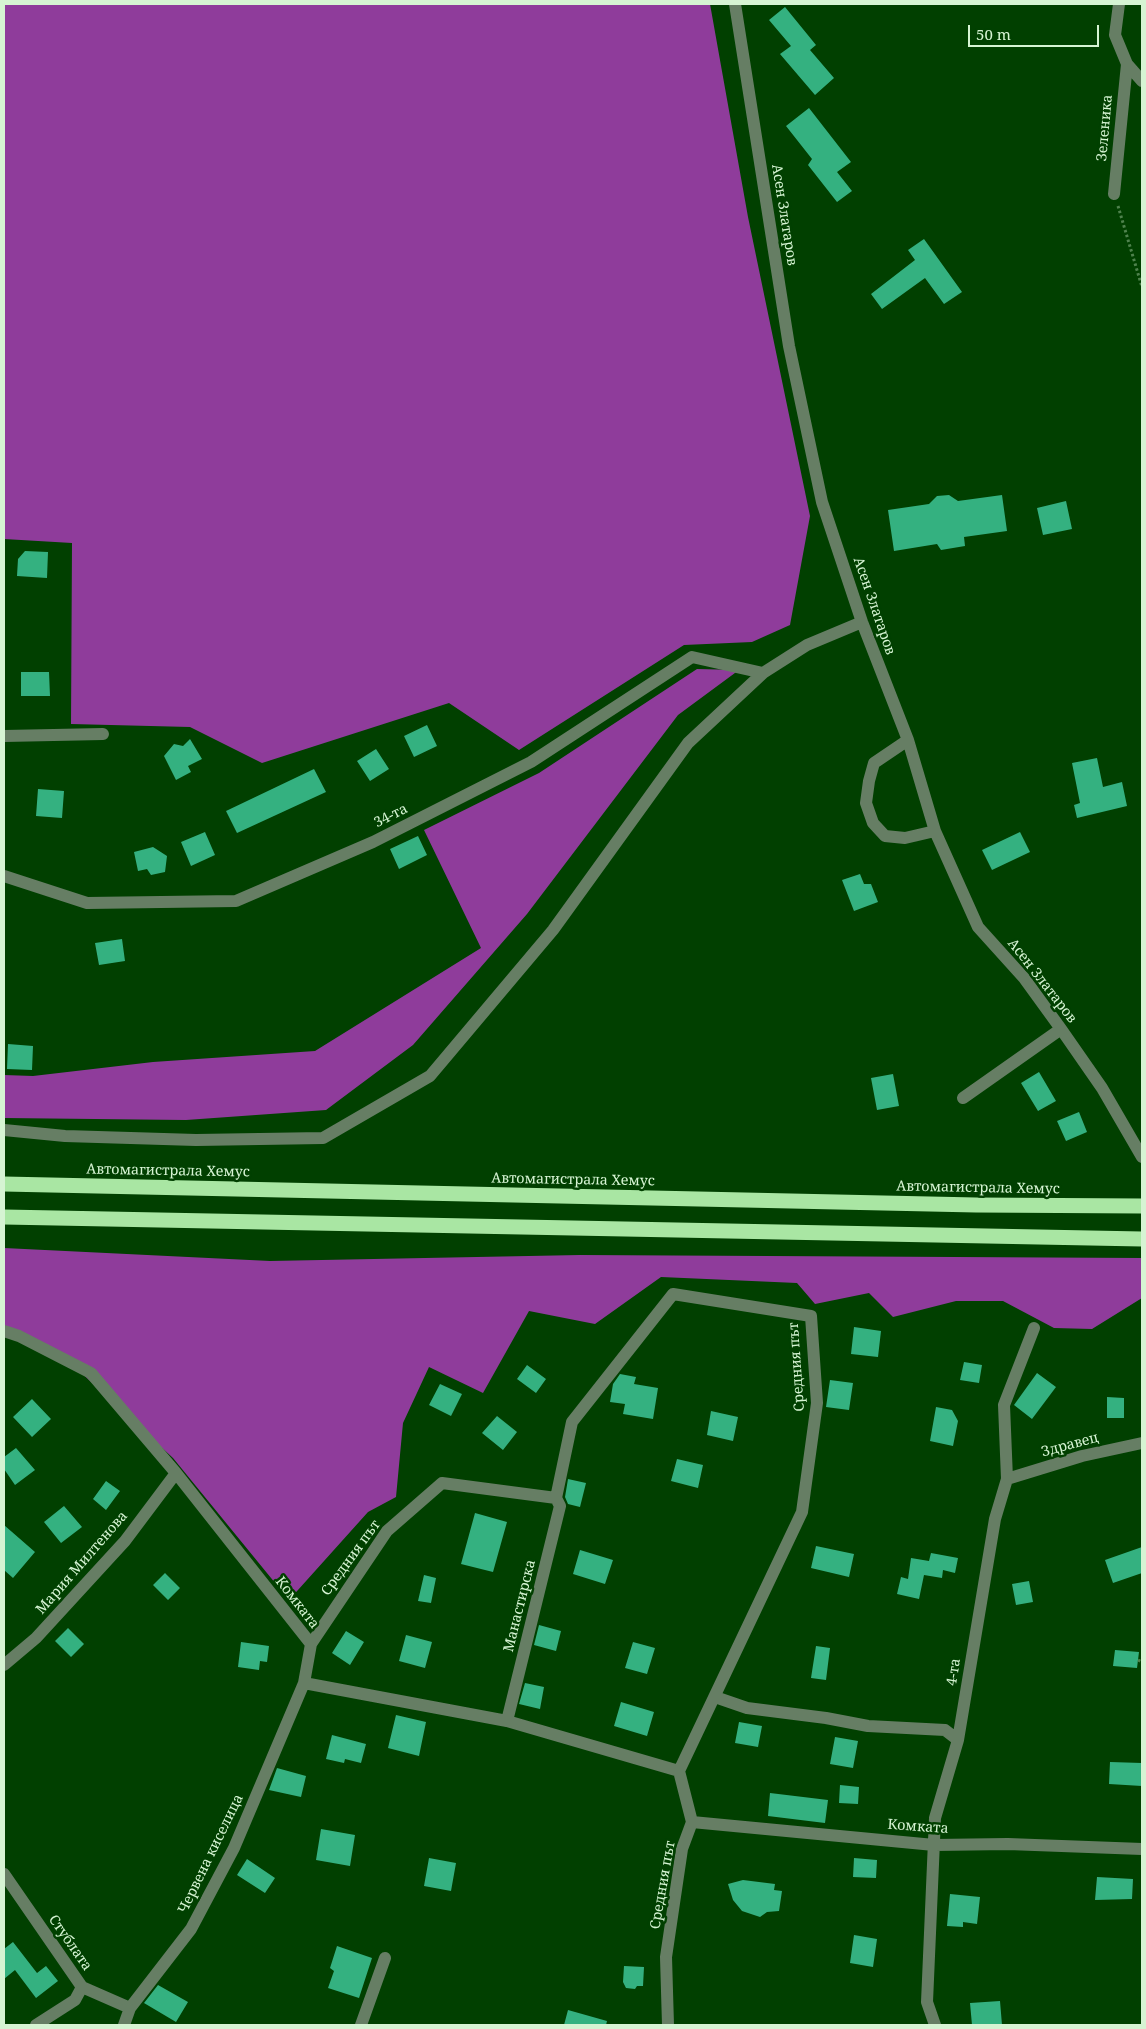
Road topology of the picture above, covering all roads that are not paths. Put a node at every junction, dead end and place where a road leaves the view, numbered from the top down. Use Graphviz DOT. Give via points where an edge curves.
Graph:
graph roads {
  1 [pos="735,4"];
  2 [pos="1119,4"];
  3 [pos="1127,64"];
  4 [pos="1142,82"];
  5 [pos="1114,194"];
  6 [pos="862,622"];
  7 [pos="763,673"];
  8 [pos="103,734"];
  9 [pos="4,736"];
  10 [pos="908,740"];
  11 [pos="935,832"];
  12 [pos="4,876"];
  13 [pos="1061,1029"];
  14 [pos="963,1098"];
  15 [pos="4,1130"];
  16 [pos="1142,1157"];
  17 [pos="4,1184"];
  18 [pos="1142,1206"];
  19 [pos="4,1217"];
  20 [pos="1142,1239"];
  21 [pos="1034,1328"];
  22 [pos="4,1331"];
  23 [pos="1142,1443"];
  24 [pos="176,1473"];
  25 [pos="1007,1479"];
  26 [pos="556,1498"];
  27 [pos="311,1644"];
  28 [pos="4,1665"];
  29 [pos="304,1684"];
  30 [pos="715,1696"];
  31 [pos="507,1721"];
  32 [pos="958,1740"];
  33 [pos="678,1771"];
  34 [pos="692,1822"];
  35 [pos="934,1845"];
  36 [pos="1142,1849"];
  37 [pos="4,1874"];
  38 [pos="385,1958"];
  39 [pos="82,1987"];
  40 [pos="130,2008"];
  41 [pos="36,2025"];
  42 [pos="124,2025"];
  43 [pos="361,2025"];
  44 [pos="668,2025"];
  45 [pos="935,2025"];
  1 -- 6 [label="street, Асен Златаров" via="789,346 822,502"];
  2 -- 3 [label="street" via="1115,35"];
  3 -- 4 [label="street"];
  3 -- 5 [label="street, Зеленика"];
  6 -- 7 [label="street" via="807,645"];
  6 -- 10 [label="street, Асен Златаров"];
  7 -- 12 [label="street, 34-та" via="692,657 531,762 373,842 236,901 87,903"];
  7 -- 15 [label="street" via="688,743 553,930 430,1076 323,1138 196,1140 83,1137"];
  8 -- 9 [label="street"];
  10 -- 11 [label="street, Асен Златаров"];
  10 -- 11 [label="street" via="874,764 866,803 873,822 885,836 905,838"];
  11 -- 13 [label="street, Асен Златаров" via="978,927 1024,978"];
  13 -- 14 [label="street"];
  13 -- 16 [label="street, Асен Златаров" via="1102,1088"];
  17 -- 18 [label="highway, Автомагистрала Хемус"];
  19 -- 20 [label="highway"];
  21 -- 25 [label="street, 4-та" via="1004,1405"];
  22 -- 24 [label="street, Комката" via="91,1373"];
  23 -- 25 [label="street, Здравец" via="1082,1456"];
  24 -- 27 [label="street, Комката"];
  24 -- 28 [label="street, Мария Милтенова" via="124,1540 36,1638"];
  25 -- 32 [label="street, 4-та" via="994,1519"];
  26 -- 27 [label="street, Средния път" via="442,1483 386,1531"];
  26 -- 30 [label="street, Средния път" via="572,1422 673,1294 811,1316 817,1403 802,1512"];
  26 -- 31 [label="street, Манастирска" via="560,1506"];
  27 -- 29 [label="street, Комката"];
  29 -- 31 [label="street"];
  29 -- 40 [label="street, Червена киселица" via="234,1848 192,1929"];
  30 -- 32 [label="street" via="747,1708 868,1726 945,1730"];
  30 -- 33 [label="street, Средния път"];
  31 -- 33 [label="street"];
  32 -- 35 [label="street, 4-та" via="935,1818"];
  33 -- 34 [label="street"];
  34 -- 35 [label="street, Комката"];
  34 -- 44 [label="street, Средния път" via="682,1849 666,1957"];
  35 -- 36 [label="street, Комката"];
  35 -- 45 [label="street, 4-та" via="927,2002"];
  37 -- 39 [label="street, Стублата"];
  38 -- 43 [label="street"];
  39 -- 40 [label="street, Стублата"];
  39 -- 41 [label="street" via="75,2000"];
  40 -- 42 [label="street, Червена киселица"];
}
